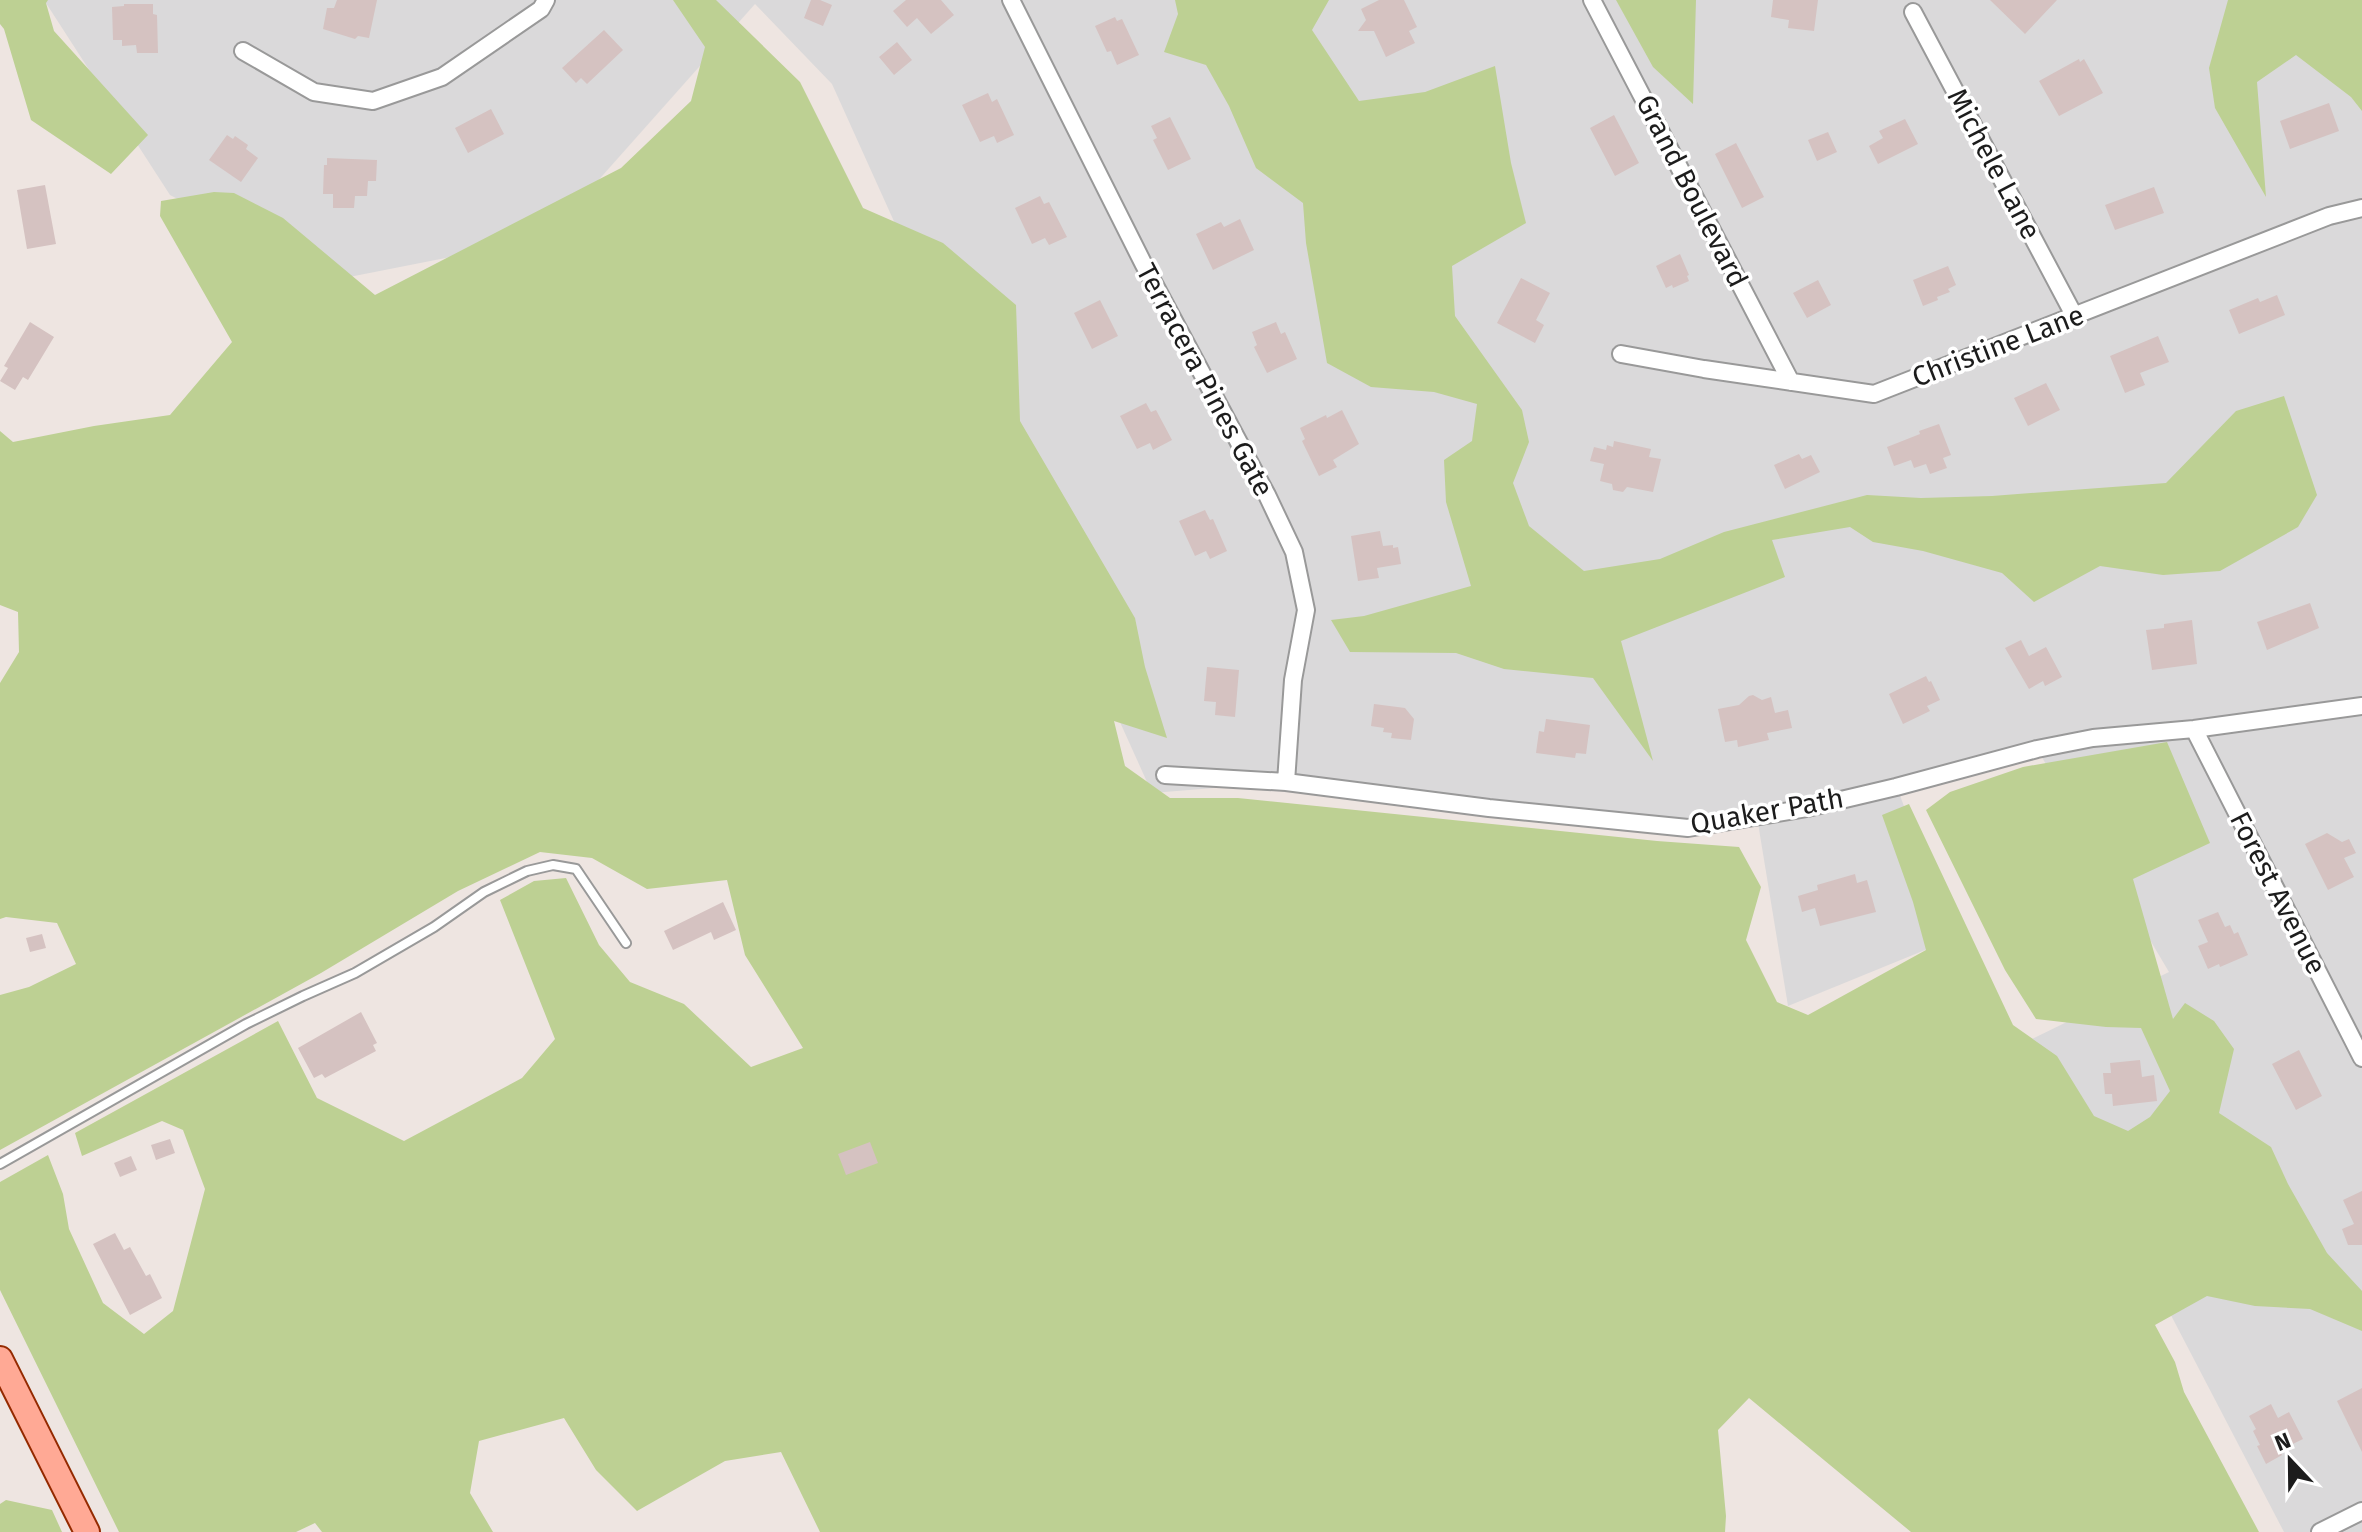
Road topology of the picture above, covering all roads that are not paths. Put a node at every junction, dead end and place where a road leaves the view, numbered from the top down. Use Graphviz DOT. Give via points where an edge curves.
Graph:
graph roads {
  1 [pos="546,0"];
  2 [pos="1011,0"];
  3 [pos="1592,0"];
  4 [pos="1913,12"];
  5 [pos="243,51"];
  6 [pos="2362,208"];
  7 [pos="2075,317"];
  8 [pos="1621,354"];
  9 [pos="1791,382"];
  10 [pos="2362,706"];
  11 [pos="2194,729"];
  12 [pos="1165,775"];
  13 [pos="1286,782"];
  14 [pos="626,943"];
  15 [pos="2362,1058"];
  16 [pos="0,1164"];
  17 [pos="0,1359"];
  18 [pos="2362,1511"];
  19 [pos="87,1532"];
  20 [pos="2320,1532"];
  1 -- 5 [label="street" via="541,9 442,77 373,101 314,92"];
  2 -- 13 [label="street, Terracera Pines Gate" via="1294,552 1306,610 1293,680"];
  3 -- 9 [label="street, Grand Boulevard"];
  4 -- 7 [label="street, Michele Lane"];
  6 -- 7 [label="street, Christine Lane" via="2329,216"];
  7 -- 9 [label="street, Christine Lane" via="1874,394"];
  8 -- 9 [label="street, Christine Lane"];
  10 -- 11 [label="street, Quaker Path"];
  11 -- 13 [label="street, Quaker Path" via="2093,738 1807,808 1688,828"];
  11 -- 15 [label="street, Forest Avenue"];
  12 -- 13 [label="street, Quaker Path"];
  14 -- 16 [label="lane" via="576,869 553,865 527,871 355,973 246,1024"];
  17 -- 19 [label="main road"];
  18 -- 20 [label="street"];
}
